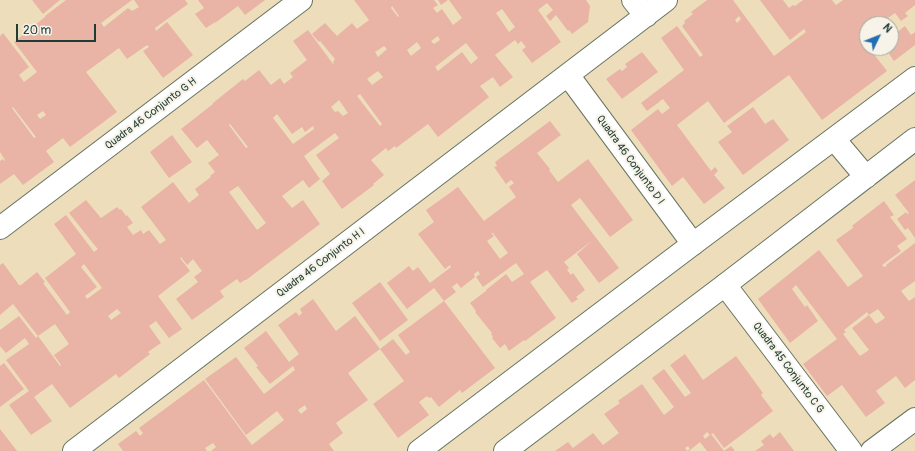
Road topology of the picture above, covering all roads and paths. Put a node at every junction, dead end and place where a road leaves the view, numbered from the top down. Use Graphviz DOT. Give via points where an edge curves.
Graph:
graph roads {
  1 [pos="301,0"];
  2 [pos="666,0"];
  3 [pos="640,8"];
  4 [pos="568,75"];
  5 [pos="915,78"];
  6 [pos="834,139"];
  7 [pos="915,139"];
  8 [pos="866,177"];
  9 [pos="0,228"];
  10 [pos="693,244"];
  11 [pos="725,285"];
  12 [pos="915,419"];
  13 [pos="74,451"];
  14 [pos="419,451"];
  15 [pos="505,451"];
  16 [pos="851,451"];
  17 [pos="872,451"];
  1 -- 9 [label="street, Quadra 46 Conjunto G H"];
  2 -- 3 [label="street, Quadra 46 Conjunto H I"];
  3 -- 4 [label="street, Quadra 46 Conjunto H I"];
  4 -- 10 [label="street, Quadra 46 Conjunto D I"];
  4 -- 13 [label="street, Quadra 46 Conjunto H I"];
  5 -- 6 [label="street"];
  6 -- 8 [label="street"];
  6 -- 10 [label="street"];
  7 -- 8 [label="street"];
  8 -- 11 [label="street"];
  10 -- 14 [label="street"];
  11 -- 15 [label="street"];
  11 -- 16 [label="street, Quadra 45 Conjunto C G"];
  12 -- 17 [label="street"];
}
